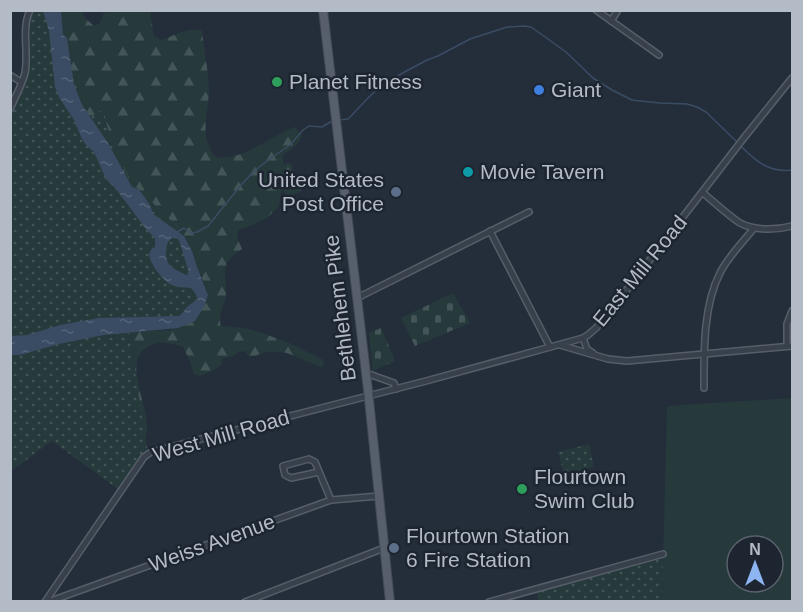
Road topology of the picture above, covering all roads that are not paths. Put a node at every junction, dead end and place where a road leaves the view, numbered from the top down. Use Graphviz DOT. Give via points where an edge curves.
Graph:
graph roads {
  1 [pos="30,10"];
  2 [pos="323,10"];
  3 [pos="596,10"];
  4 [pos="618,10"];
  5 [pos="611,21"];
  6 [pos="659,56"];
  7 [pos="10,75"];
  8 [pos="792,78"];
  9 [pos="21,82"];
  10 [pos="10,109"];
  11 [pos="703,193"];
  12 [pos="530,212"];
  13 [pos="792,226"];
  14 [pos="754,228"];
  15 [pos="490,231"];
  16 [pos="357,298"];
  17 [pos="792,311"];
  18 [pos="583,338"];
  19 [pos="559,344"];
  20 [pos="790,346"];
  21 [pos="550,347"];
  22 [pos="704,353"];
  23 [pos="598,356"];
  24 [pos="366,373"];
  25 [pos="396,388"];
  26 [pos="704,388"];
  27 [pos="369,395"];
  28 [pos="319,472"];
  29 [pos="379,496"];
  30 [pos="331,500"];
  31 [pos="384,548"];
  32 [pos="663,554"];
  33 [pos="47,602"];
  34 [pos="245,602"];
  35 [pos="390,602"];
  36 [pos="489,602"];
  1 -- 9 [label="street"];
  2 -- 16 [label="main road, Bethlehem Pike"];
  3 -- 5 [label="street"];
  4 -- 5 [label="street"];
  5 -- 6 [label="street"];
  7 -- 9 [label="street"];
  8 -- 11 [label="street, East Mill Road"];
  9 -- 10 [label="street"];
  11 -- 14 [label="street" via="741,223"];
  11 -- 18 [label="street, East Mill Road" via="612,309"];
  12 -- 15 [label="street"];
  13 -- 14 [label="street"];
  14 -- 22 [label="street" via="721,271 712,291"];
  15 -- 16 [label="street"];
  15 -- 21 [label="street"];
  16 -- 24 [label="main road, Bethlehem Pike"];
  17 -- 20 [label="street" via="787,324"];
  18 -- 19 [label="street, East Mill Road"];
  18 -- 23 [label="street" via="587,349"];
  19 -- 21 [label="street, East Mill Road"];
  19 -- 23 [label="street"];
  20 -- 22 [label="street"];
  21 -- 25 [label="street, East Mill Road"];
  22 -- 23 [label="street" via="627,361"];
  22 -- 26 [label="street"];
  24 -- 25 [label="street" via="394,383"];
  24 -- 27 [label="main road, Bethlehem Pike"];
  25 -- 27 [label="street, West Mill Road"];
  27 -- 29 [label="main road, Bethlehem Pike"];
  27 -- 33 [label="street, West Mill Road" via="147,454"];
  28 -- 28 [label="street" via="309,459 284,466 285,475 291,478"];
  28 -- 30 [label="street"];
  29 -- 30 [label="street, Weiss Avenue"];
  29 -- 31 [label="main road, Bethlehem Pike"];
  30 -- 33 [label="street, Weiss Avenue"];
  31 -- 34 [label="street"];
  31 -- 35 [label="main road, Bethlehem Pike"];
  32 -- 36 [label="street"];
}
